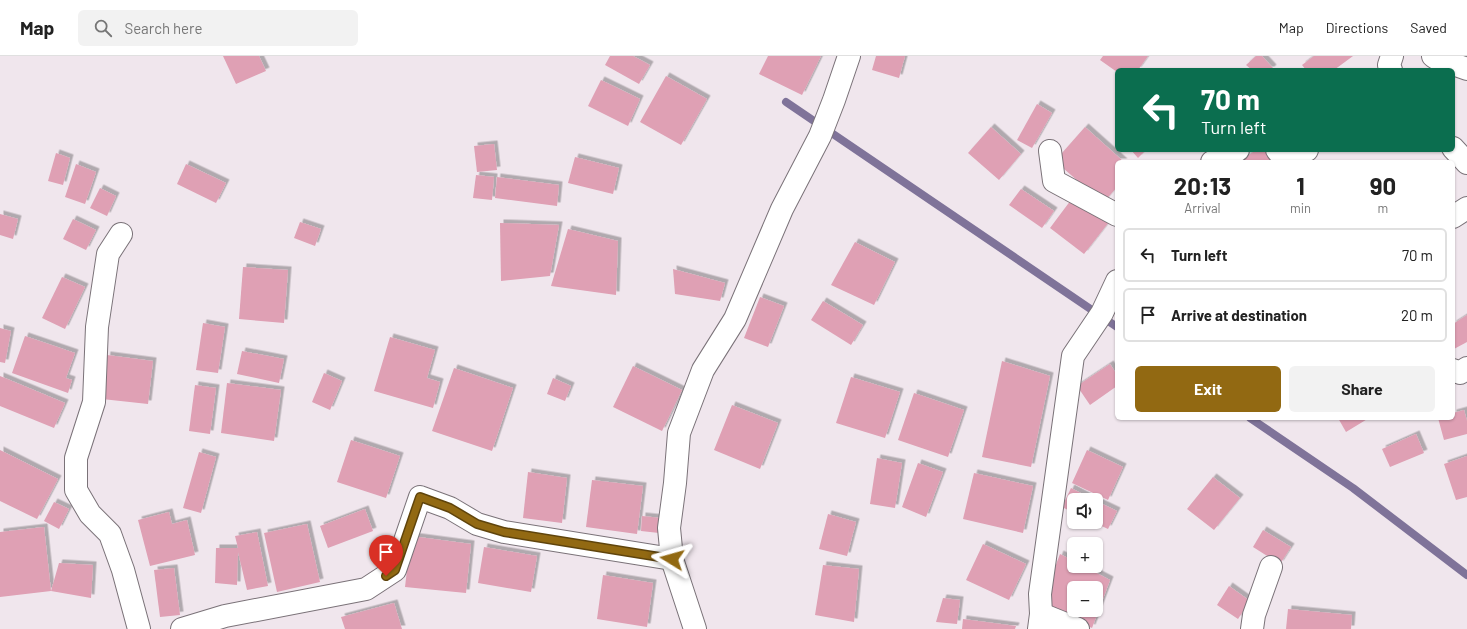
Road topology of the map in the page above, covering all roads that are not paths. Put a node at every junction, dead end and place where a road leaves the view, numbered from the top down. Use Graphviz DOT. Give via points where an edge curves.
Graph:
graph roads {
  1 [pos="849,56"];
  2 [pos="1433,56"];
  3 [pos="1467,69"];
  4 [pos="1455,150"];
  5 [pos="1050,151"];
  6 [pos="1234,152"];
  7 [pos="1299,152"];
  8 [pos="1282,156"];
  9 [pos="1216,160"];
  10 [pos="1467,163"];
  11 [pos="1467,208"];
  12 [pos="1115,214"];
  13 [pos="1455,216"];
  14 [pos="121,234"];
  15 [pos="1115,285"];
  16 [pos="1467,368"];
  17 [pos="1455,371"];
  18 [pos="672,559"];
  19 [pos="1272,567"];
  20 [pos="1040,622"];
  21 [pos="139,629"];
  22 [pos="182,629"];
  23 [pos="695,629"];
  24 [pos="1078,629"];
  25 [pos="1252,629"];
  1 -- 18 [label="street" via="820,136 782,209 735,319 703,370 679,433 669,528"];
  2 -- 3 [label="street"];
  4 -- 10 [label="street"];
  5 -- 12 [label="street" via="1054,181"];
  6 -- 9 [label="street"];
  7 -- 8 [label="street"];
  11 -- 13 [label="street"];
  14 -- 21 [label="street" via="108,254 96,327 94,402 76,458 76,490 90,514 110,534"];
  15 -- 20 [label="street" via="1102,313 1074,356 1040,594"];
  16 -- 17 [label="street" via="1460,373"];
  18 -- 22 [label="street" via="504,532 477,524 450,508 420,497 395,570 366,589 226,616"];
  18 -- 23 [label="street"];
  19 -- 25 [label="street" via="1254,614"];
  20 -- 24 [label="street"];
}
